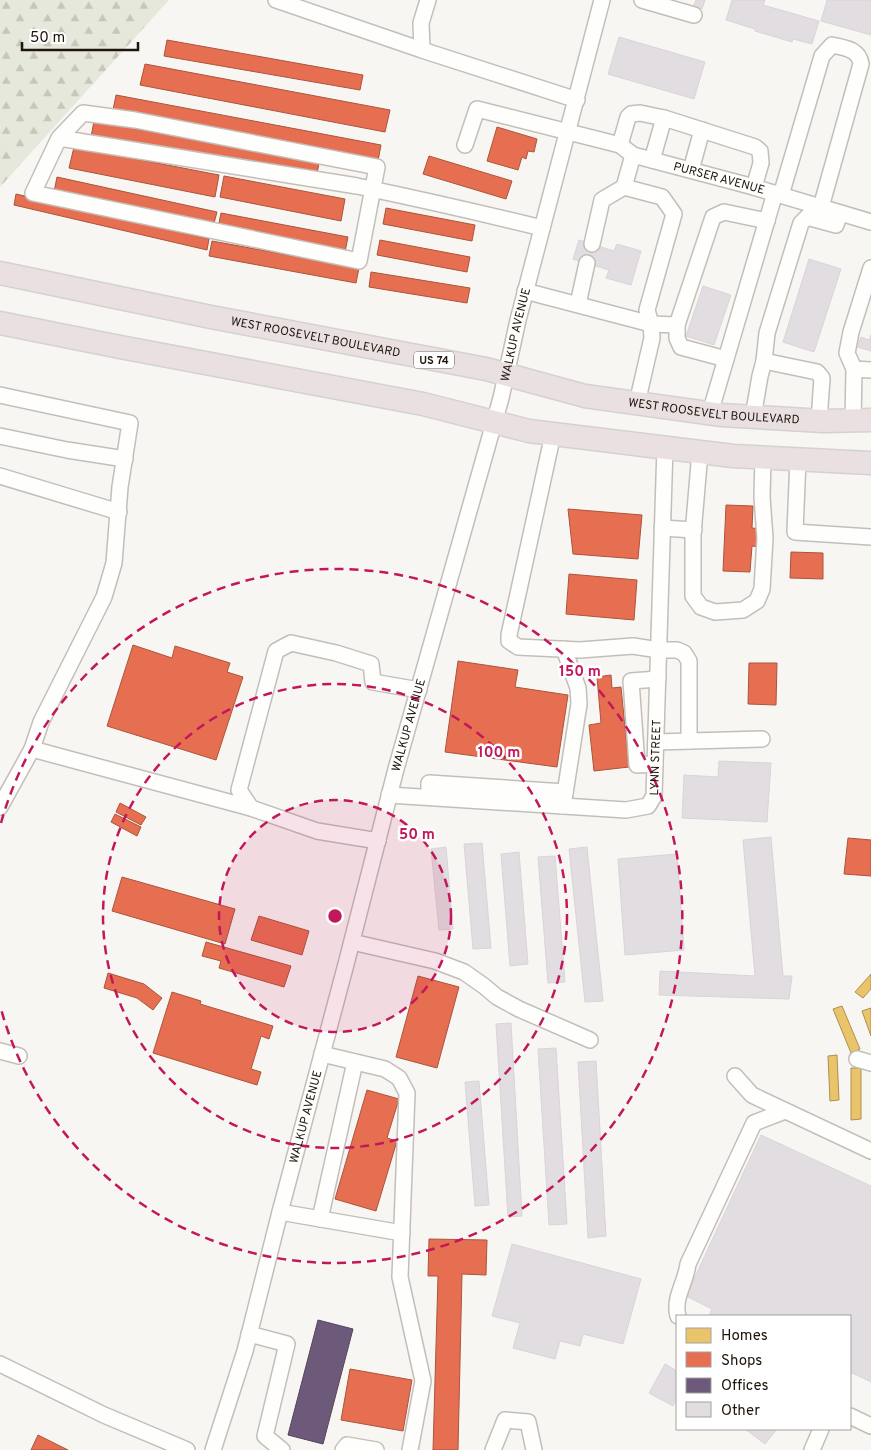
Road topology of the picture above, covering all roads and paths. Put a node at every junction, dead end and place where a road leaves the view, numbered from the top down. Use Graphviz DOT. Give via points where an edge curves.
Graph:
graph roads {
  1 [pos="276,0"];
  2 [pos="428,0"];
  3 [pos="602,0"];
  4 [pos="642,0"];
  5 [pos="694,15"];
  6 [pos="422,50"];
  7 [pos="577,100"];
  8 [pos="664,118"];
  9 [pos="702,130"];
  10 [pos="568,132"];
  11 [pos="60,138"];
  12 [pos="465,145"];
  13 [pos="620,145"];
  14 [pos="633,155"];
  15 [pos="652,160"];
  16 [pos="691,170"];
  17 [pos="624,187"];
  18 [pos="754,187"];
  19 [pos="373,190"];
  20 [pos="778,194"];
  21 [pos="821,207"];
  22 [pos="840,213"];
  23 [pos="767,221"];
  24 [pos="871,222"];
  25 [pos="542,228"];
  26 [pos="592,244"];
  27 [pos="587,263"];
  28 [pos="871,268"];
  29 [pos="0,273"];
  30 [pos="525,291"];
  31 [pos="578,304"];
  32 [pos="0,323"];
  33 [pos="651,324"];
  34 [pos="678,325"];
  35 [pos="726,359"];
  36 [pos="764,361"];
  37 [pos="854,369"];
  38 [pos="871,370"];
  39 [pos="506,375"];
  40 [pos="0,395"];
  41 [pos="636,403"];
  42 [pos="710,413"];
  43 [pos="753,417"];
  44 [pos="862,420"];
  45 [pos="819,421"];
  46 [pos="494,422"];
  47 [pos="553,434"];
  48 [pos="0,436"];
  49 [pos="665,447"];
  50 [pos="700,452"];
  51 [pos="763,458"];
  52 [pos="125,459"];
  53 [pos="798,459"];
  54 [pos="871,462"];
  55 [pos="0,476"];
  56 [pos="119,512"];
  57 [pos="662,528"];
  58 [pos="694,530"];
  59 [pos="871,537"];
  60 [pos="564,649"];
  61 [pos="659,650"];
  62 [pos="658,679"];
  63 [pos="418,690"];
  64 [pos="762,739"];
  65 [pos="689,741"];
  66 [pos="656,742"];
  67 [pos="32,749"];
  68 [pos="656,764"];
  69 [pos="4,789"];
  70 [pos="389,795"];
  71 [pos="564,799"];
  72 [pos="0,807"];
  73 [pos="251,808"];
  74 [pos="378,841"];
  75 [pos="352,942"];
  76 [pos="590,1040"];
  77 [pos="0,1051"];
  78 [pos="322,1054"];
  79 [pos="19,1056"];
  80 [pos="355,1062"];
  81 [pos="735,1076"];
  82 [pos="785,1111"];
  83 [pos="871,1151"];
  84 [pos="280,1212"];
  85 [pos="320,1218"];
  86 [pos="402,1233"];
  87 [pos="678,1315"];
  88 [pos="249,1334"];
  89 [pos="0,1364"];
  90 [pos="851,1416"];
  91 [pos="871,1426"];
  92 [pos="821,1430"];
  93 [pos="187,1450"];
  94 [pos="213,1450"];
  95 [pos="282,1450"];
  96 [pos="343,1450"];
  97 [pos="376,1450"];
  98 [pos="410,1450"];
  99 [pos="493,1450"];
  100 [pos="534,1450"];
  101 [pos="812,1450"];
  1 -- 6 [label="street"];
  2 -- 6 [label="street" via="421,23"];
  3 -- 7 [label="street, WALKUP AVENUE"];
  4 -- 5 [label="street"];
  6 -- 7 [label="street"];
  7 -- 10 [label="street, WALKUP AVENUE"];
  8 -- 9 [label="street"];
  8 -- 13 [label="street" via="631,114"];
  8 -- 15 [label="street"];
  9 -- 16 [label="street"];
  9 -- 18 [label="street" via="760,151 761,162"];
  10 -- 12 [label="street, PURSER AVENUE" via="477,109"];
  10 -- 13 [label="street, PURSER AVENUE"];
  10 -- 25 [label="street, WALKUP AVENUE"];
  11 -- 19 [label="street"];
  11 -- 19 [label="street" via="83,113 135,120 377,167"];
  11 -- 19 [label="street" via="33,193 359,261"];
  13 -- 14 [label="street, PURSER AVENUE"];
  14 -- 15 [label="street, PURSER AVENUE"];
  14 -- 17 [label="street"];
  15 -- 16 [label="street, PURSER AVENUE"];
  16 -- 18 [label="street, PURSER AVENUE"];
  17 -- 26 [label="street" via="602,200"];
  17 -- 33 [label="street" via="662,197 674,214 647,310"];
  18 -- 20 [label="street, PURSER AVENUE"];
  19 -- 25 [label="street"];
  20 -- 21 [label="street, PURSER AVENUE"];
  20 -- 21 [label="street" via="822,56 832,45 854,51 861,64"];
  20 -- 23 [label="street"];
  21 -- 22 [label="street, PURSER AVENUE"];
  22 -- 24 [label="street, PURSER AVENUE"];
  22 -- 36 [label="street" via="836,226 807,217 801,223 767,333"];
  23 -- 34 [label="street" via="724,212 712,217"];
  23 -- 35 [label="street"];
  25 -- 30 [label="street, WALKUP AVENUE"];
  27 -- 31 [label="street"];
  28 -- 37 [label="street" via="847,353"];
  29 -- 39 [label="highway, WEST ROOSEVELT BOULEVARD / US 74"];
  30 -- 31 [label="street"];
  30 -- 39 [label="street, WALKUP AVENUE"];
  31 -- 33 [label="street"];
  32 -- 46 [label="highway" via="423,404"];
  33 -- 34 [label="street"];
  33 -- 41 [label="street" via="652,338"];
  34 -- 35 [label="street" via="677,338 681,347"];
  35 -- 42 [label="street"];
  36 -- 43 [label="street"];
  36 -- 45 [label="street" via="817,372 822,378"];
  37 -- 38 [label="street"];
  37 -- 44 [label="street"];
  39 -- 41 [label="highway, WEST ROOSEVELT BOULEVARD / US 74" via="585,396"];
  39 -- 46 [label="street, WALKUP AVENUE"];
  40 -- 52 [label="street" via="130,423"];
  41 -- 42 [label="highway, WEST ROOSEVELT BOULEVARD / US 74"];
  42 -- 43 [label="highway, WEST ROOSEVELT BOULEVARD / US 74"];
  43 -- 45 [label="highway, WEST ROOSEVELT BOULEVARD / US 74"];
  44 -- 45 [label="highway, WEST ROOSEVELT BOULEVARD / US 74"];
  46 -- 47 [label="highway" via="529,432"];
  46 -- 63 [label="street, WALKUP AVENUE"];
  47 -- 49 [label="highway"];
  47 -- 60 [label="street" via="508,635 509,641 518,647"];
  48 -- 52 [label="street"];
  49 -- 50 [label="highway"];
  49 -- 57 [label="street, LYNN STREET"];
  50 -- 51 [label="highway"];
  50 -- 58 [label="street"];
  51 -- 53 [label="highway"];
  51 -- 58 [label="street" via="762,589 757,602 743,610 715,612 701,607 693,596"];
  52 -- 56 [label="street"];
  53 -- 54 [label="highway"];
  53 -- 59 [label="street" via="795,532"];
  55 -- 56 [label="street"];
  56 -- 67 [label="street" via="114,563 104,597 41,722"];
  57 -- 58 [label="street"];
  57 -- 61 [label="street, LYNN STREET"];
  60 -- 61 [label="street" via="633,646"];
  60 -- 71 [label="street" via="578,688 579,704"];
  61 -- 62 [label="street, LYNN STREET"];
  61 -- 65 [label="street" via="677,650 684,653 689,661"];
  62 -- 66 [label="street, LYNN STREET"];
  62 -- 68 [label="street" via="630,681 638,765"];
  63 -- 70 [label="street, WALKUP AVENUE"];
  63 -- 73 [label="street" via="373,682 371,664 336,653 291,643 276,651 239,790"];
  64 -- 65 [label="street"];
  65 -- 66 [label="street"];
  66 -- 68 [label="street, LYNN STREET"];
  67 -- 69 [label="street"];
  67 -- 73 [label="street"];
  68 -- 71 [label="street, LYNN STREET" via="654,796 648,806 626,810"];
  69 -- 72 [label="street"];
  70 -- 71 [label="street, LYNN STREET"];
  70 -- 74 [label="street, WALKUP AVENUE"];
  73 -- 74 [label="street" via="317,830"];
  74 -- 75 [label="street, WALKUP AVENUE"];
  75 -- 76 [label="street" via="435,960 464,972 496,997 519,1009"];
  75 -- 78 [label="street, WALKUP AVENUE"];
  77 -- 79 [label="street"];
  78 -- 80 [label="street"];
  78 -- 84 [label="street, WALKUP AVENUE"];
  80 -- 85 [label="street"];
  80 -- 86 [label="street" via="385,1069 399,1078 407,1093"];
  81 -- 82 [label="street" via="752,1095"];
  82 -- 83 [label="street"];
  82 -- 87 [label="street" via="754,1123 688,1264 676,1304"];
  84 -- 85 [label="street"];
  84 -- 88 [label="street, WALKUP AVENUE"];
  85 -- 86 [label="street"];
  86 -- 98 [label="street" via="400,1277 423,1382"];
  88 -- 94 [label="street, WALKUP AVENUE"];
  88 -- 95 [label="street" via="287,1344 265,1436"];
  89 -- 93 [label="street" via="104,1415"];
  90 -- 91 [label="street"];
  92 -- 101 [label="street"];
  96 -- 97 [label="street" via="347,1445"];
  99 -- 100 [label="street" via="505,1420 528,1422"];
}
